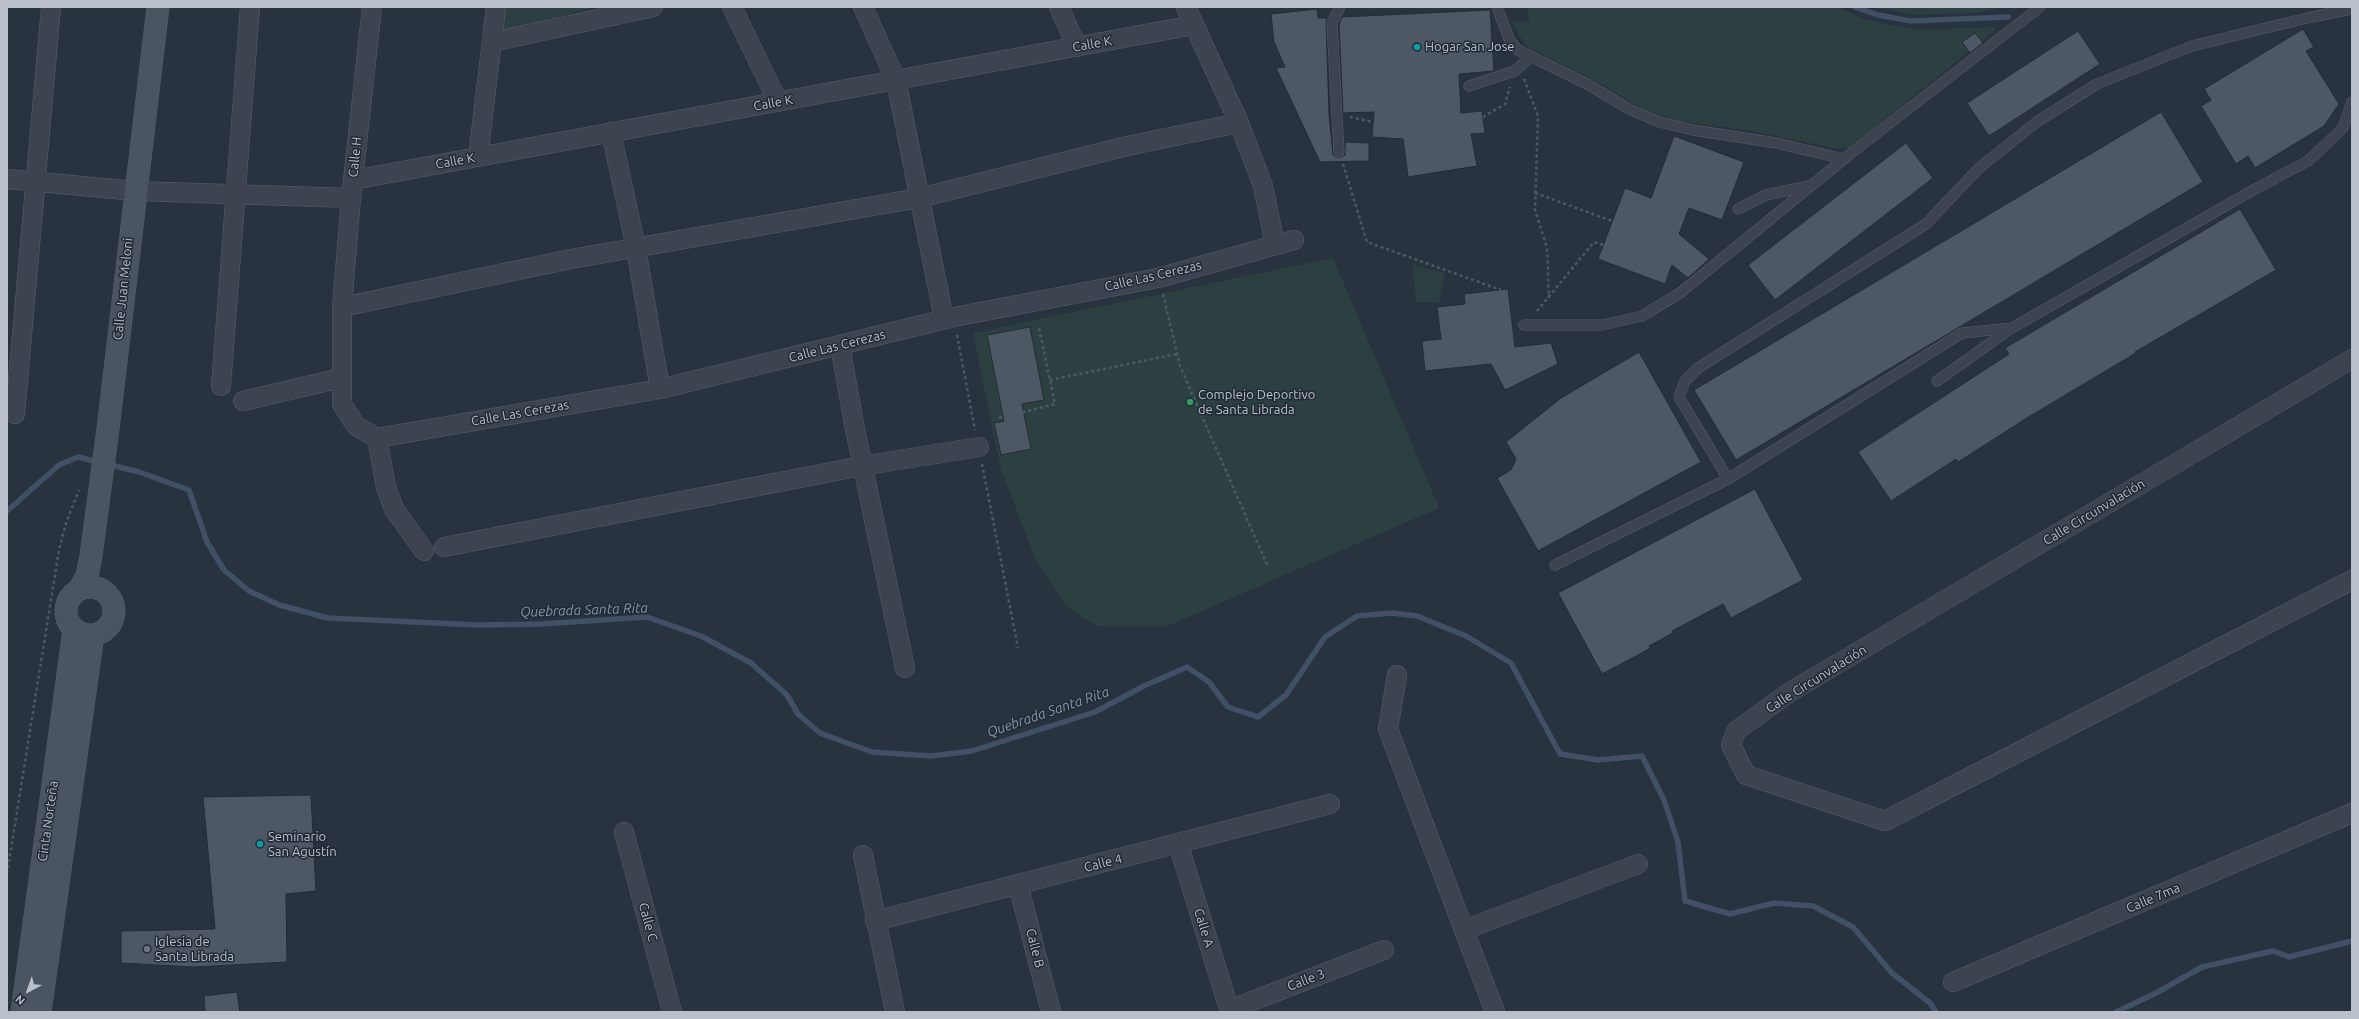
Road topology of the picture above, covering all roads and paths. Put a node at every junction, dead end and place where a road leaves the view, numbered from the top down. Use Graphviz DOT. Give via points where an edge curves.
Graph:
graph roads {
  1 [pos="51,7"];
  2 [pos="158,7"];
  3 [pos="250,7"];
  4 [pos="372,7"];
  5 [pos="496,7"];
  6 [pos="653,7"];
  7 [pos="732,7"];
  8 [pos="863,7"];
  9 [pos="1059,7"];
  10 [pos="1186,7"];
  11 [pos="1340,7"];
  12 [pos="1497,7"];
  13 [pos="2040,7"];
  14 [pos="2352,9"];
  15 [pos="1194,25"];
  16 [pos="492,42"];
  17 [pos="1077,47"];
  18 [pos="1530,56"];
  19 [pos="1515,71"];
  20 [pos="896,80"];
  21 [pos="1469,86"];
  22 [pos="778,102"];
  23 [pos="2352,102"];
  24 [pos="1337,115"];
  25 [pos="1483,117"];
  26 [pos="1373,122"];
  27 [pos="1239,123"];
  28 [pos="611,132"];
  29 [pos="1339,152"];
  30 [pos="478,157"];
  31 [pos="1844,159"];
  32 [pos="7,179"];
  33 [pos="35,182"];
  34 [pos="1811,186"];
  35 [pos="352,189"];
  36 [pos="135,191"];
  37 [pos="1535,193"];
  38 [pos="236,194"];
  39 [pos="919,198"];
  40 [pos="1738,209"];
  41 [pos="1612,221"];
  42 [pos="1294,240"];
  43 [pos="1275,244"];
  44 [pos="1603,246"];
  45 [pos="636,248"];
  46 [pos="1158,278"];
  47 [pos="1501,290"];
  48 [pos="1549,298"];
  49 [pos="342,307"];
  50 [pos="949,318"];
  51 [pos="1524,325"];
  52 [pos="1039,328"];
  53 [pos="2012,328"];
  54 [pos="840,346"];
  55 [pos="1177,354"];
  56 [pos="2352,359"];
  57 [pos="341,378"];
  58 [pos="1050,380"];
  59 [pos="1937,381"];
  60 [pos="221,386"];
  61 [pos="660,389"];
  62 [pos="243,401"];
  63 [pos="15,414"];
  64 [pos="999,418"];
  65 [pos="377,438"];
  66 [pos="979,447"];
  67 [pos="862,466"];
  68 [pos="1728,479"];
  69 [pos="90,485"];
  70 [pos="444,547"];
  71 [pos="424,550"];
  72 [pos="1556,565"];
  73 [pos="1268,567"];
  74 [pos="2352,580"];
  75 [pos="89,582"];
  76 [pos="83,633"];
  77 [pos="1018,648"];
  78 [pos="905,668"];
  79 [pos="1397,676"];
  80 [pos="1330,804"];
  81 [pos="2352,813"];
  82 [pos="624,832"];
  83 [pos="1178,843"];
  84 [pos="863,855"];
  85 [pos="1638,864"];
  86 [pos="7,874"];
  87 [pos="1018,884"];
  88 [pos="875,921"];
  89 [pos="1464,930"];
  90 [pos="1384,950"];
  91 [pos="1953,982"];
  92 [pos="1229,1011"];
  93 [pos="22,1012"];
  94 [pos="40,1012"];
  95 [pos="672,1012"];
  96 [pos="895,1012"];
  97 [pos="1051,1012"];
  98 [pos="1495,1012"];
  1 -- 33 [label="street"];
  2 -- 36 [label="main road, Calle Juan Meloni"];
  3 -- 38 [label="street"];
  4 -- 35 [label="street, Calle H"];
  5 -- 16 [label="street"];
  6 -- 16 [label="street"];
  7 -- 22 [label="street"];
  8 -- 20 [label="street"];
  9 -- 17 [label="street"];
  10 -- 15 [label="street"];
  11 -- 24 [label="lane" via="1332,23"];
  12 -- 18 [label="lane" via="1510,41 1518,50"];
  13 -- 31 [label="lane"];
  14 -- 68 [label="lane" via="2192,46 2097,84 2038,121 1979,168 1926,224 1698,368 1685,381 1679,397"];
  15 -- 17 [label="street, Calle K"];
  15 -- 27 [label="street"];
  16 -- 30 [label="street"];
  17 -- 20 [label="street, Calle K"];
  18 -- 19 [label="lane"];
  18 -- 31 [label="lane" via="1589,85 1629,109 1660,122 1693,130 1784,144"];
  19 -- 21 [label="lane"];
  19 -- 25 [label="path" via="1505,104"];
  19 -- 37 [label="path" via="1524,79 1538,116"];
  20 -- 22 [label="street, Calle K"];
  20 -- 39 [label="street"];
  22 -- 28 [label="street, Calle K"];
  23 -- 53 [label="lane" via="2343,128 2308,161"];
  24 -- 26 [label="path"];
  24 -- 29 [label="lane"];
  27 -- 39 [label="street" via="1127,146"];
  27 -- 43 [label="street" via="1263,186"];
  28 -- 30 [label="street, Calle K"];
  28 -- 45 [label="street"];
  29 -- 47 [label="path" via="1367,242"];
  30 -- 35 [label="street, Calle K"];
  31 -- 34 [label="lane"];
  32 -- 33 [label="street, Calle K"];
  33 -- 36 [label="street, Calle K"];
  33 -- 63 [label="street"];
  34 -- 40 [label="lane" via="1766,195"];
  34 -- 51 [label="lane" via="1680,293 1642,316 1602,325"];
  35 -- 38 [label="street, Calle K"];
  35 -- 49 [label="street, Calle H"];
  36 -- 38 [label="street, Calle K"];
  36 -- 69 [label="main road, Calle Juan Meloni" via="108,429"];
  37 -- 41 [label="path"];
  37 -- 48 [label="path" via="1535,210 1547,248"];
  38 -- 60 [label="street"];
  39 -- 45 [label="street"];
  39 -- 50 [label="street"];
  42 -- 43 [label="street, Calle Las Cerezas"];
  43 -- 46 [label="street, Calle Las Cerezas"];
  44 -- 48 [label="path" via="1594,242"];
  45 -- 49 [label="street" via="571,259"];
  45 -- 61 [label="street"];
  46 -- 50 [label="street, Calle Las Cerezas"];
  46 -- 55 [label="path"];
  48 -- 51 [label="path"];
  49 -- 57 [label="street, Calle H"];
  50 -- 54 [label="street, Calle Las Cerezas"];
  50 -- 66 [label="path"];
  52 -- 58 [label="path"];
  53 -- 59 [label="lane"];
  53 -- 68 [label="lane" via="1962,333"];
  54 -- 61 [label="street, Calle Las Cerezas"];
  54 -- 67 [label="street"];
  55 -- 58 [label="path"];
  55 -- 73 [label="path"];
  56 -- 74 [label="street, Calle Circunvalación" via="1790,692 1736,731 1731,745 1746,775 1885,821"];
  57 -- 62 [label="street"];
  57 -- 65 [label="street, Calle H" via="342,404 356,426"];
  58 -- 64 [label="path" via="1055,404"];
  61 -- 65 [label="street, Calle Las Cerezas"];
  65 -- 71 [label="street" via="386,487 394,509"];
  66 -- 67 [label="street"];
  66 -- 77 [label="path"];
  67 -- 70 [label="street"];
  67 -- 78 [label="street"];
  68 -- 72 [label="lane"];
  69 -- 75 [label="main road, Calle Juan Meloni"];
  69 -- 86 [label="path" via="66,523 53,581"];
  75 -- 76 [label="main road" via="68,599 66,607 66,616"];
  75 -- 76 [label="main road" via="110,598 114,614 107,628"];
  76 -- 93 [label="main road, Cinta Norteña"];
  76 -- 94 [label="main road, Cinta Norteña"];
  79 -- 89 [label="street" via="1388,729"];
  80 -- 83 [label="street, Calle 4"];
  81 -- 91 [label="street, Calle 7ma"];
  82 -- 95 [label="street, Calle C"];
  83 -- 87 [label="street, Calle 4"];
  83 -- 92 [label="street, Calle A"];
  84 -- 88 [label="street"];
  85 -- 89 [label="street"];
  87 -- 88 [label="street, Calle 4"];
  87 -- 97 [label="street, Calle B"];
  88 -- 96 [label="street"];
  89 -- 98 [label="street"];
  90 -- 92 [label="street, Calle 3"];
}
